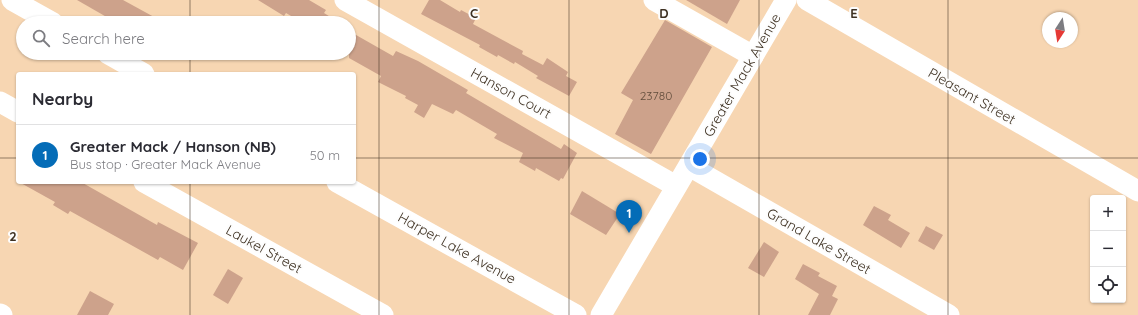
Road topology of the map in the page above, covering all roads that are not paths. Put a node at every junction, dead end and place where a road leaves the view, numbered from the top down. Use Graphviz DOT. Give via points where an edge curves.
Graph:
graph roads {
  1 [pos="12,0"];
  2 [pos="345,0"];
  3 [pos="654,0"];
  4 [pos="786,0"];
  5 [pos="807,0"];
  6 [pos="41,16"];
  7 [pos="753,56"];
  8 [pos="119,60"];
  9 [pos="140,72"];
  10 [pos="0,102"];
  11 [pos="16,111"];
  12 [pos="689,166"];
  13 [pos="148,184"];
  14 [pos="342,184"];
  15 [pos="676,186"];
  16 [pos="1138,191"];
  17 [pos="383,315"];
  18 [pos="576,315"];
  19 [pos="601,315"];
  20 [pos="949,315"];
  1 -- 6 [label="street"];
  2 -- 15 [label="street, Hanson Court"];
  3 -- 7 [label="street"];
  4 -- 7 [label="street, Greater Mack Avenue"];
  5 -- 16 [label="street, Pleasant Street"];
  7 -- 12 [label="street, Greater Mack Avenue"];
  8 -- 9 [label="street"];
  10 -- 11 [label="street"];
  12 -- 15 [label="street, Greater Mack Avenue"];
  12 -- 20 [label="street, Grand Lake Street"];
  13 -- 17 [label="street, Laukel Street"];
  14 -- 18 [label="street, Harper Lake Avenue"];
  15 -- 19 [label="street, Greater Mack Avenue"];
}
